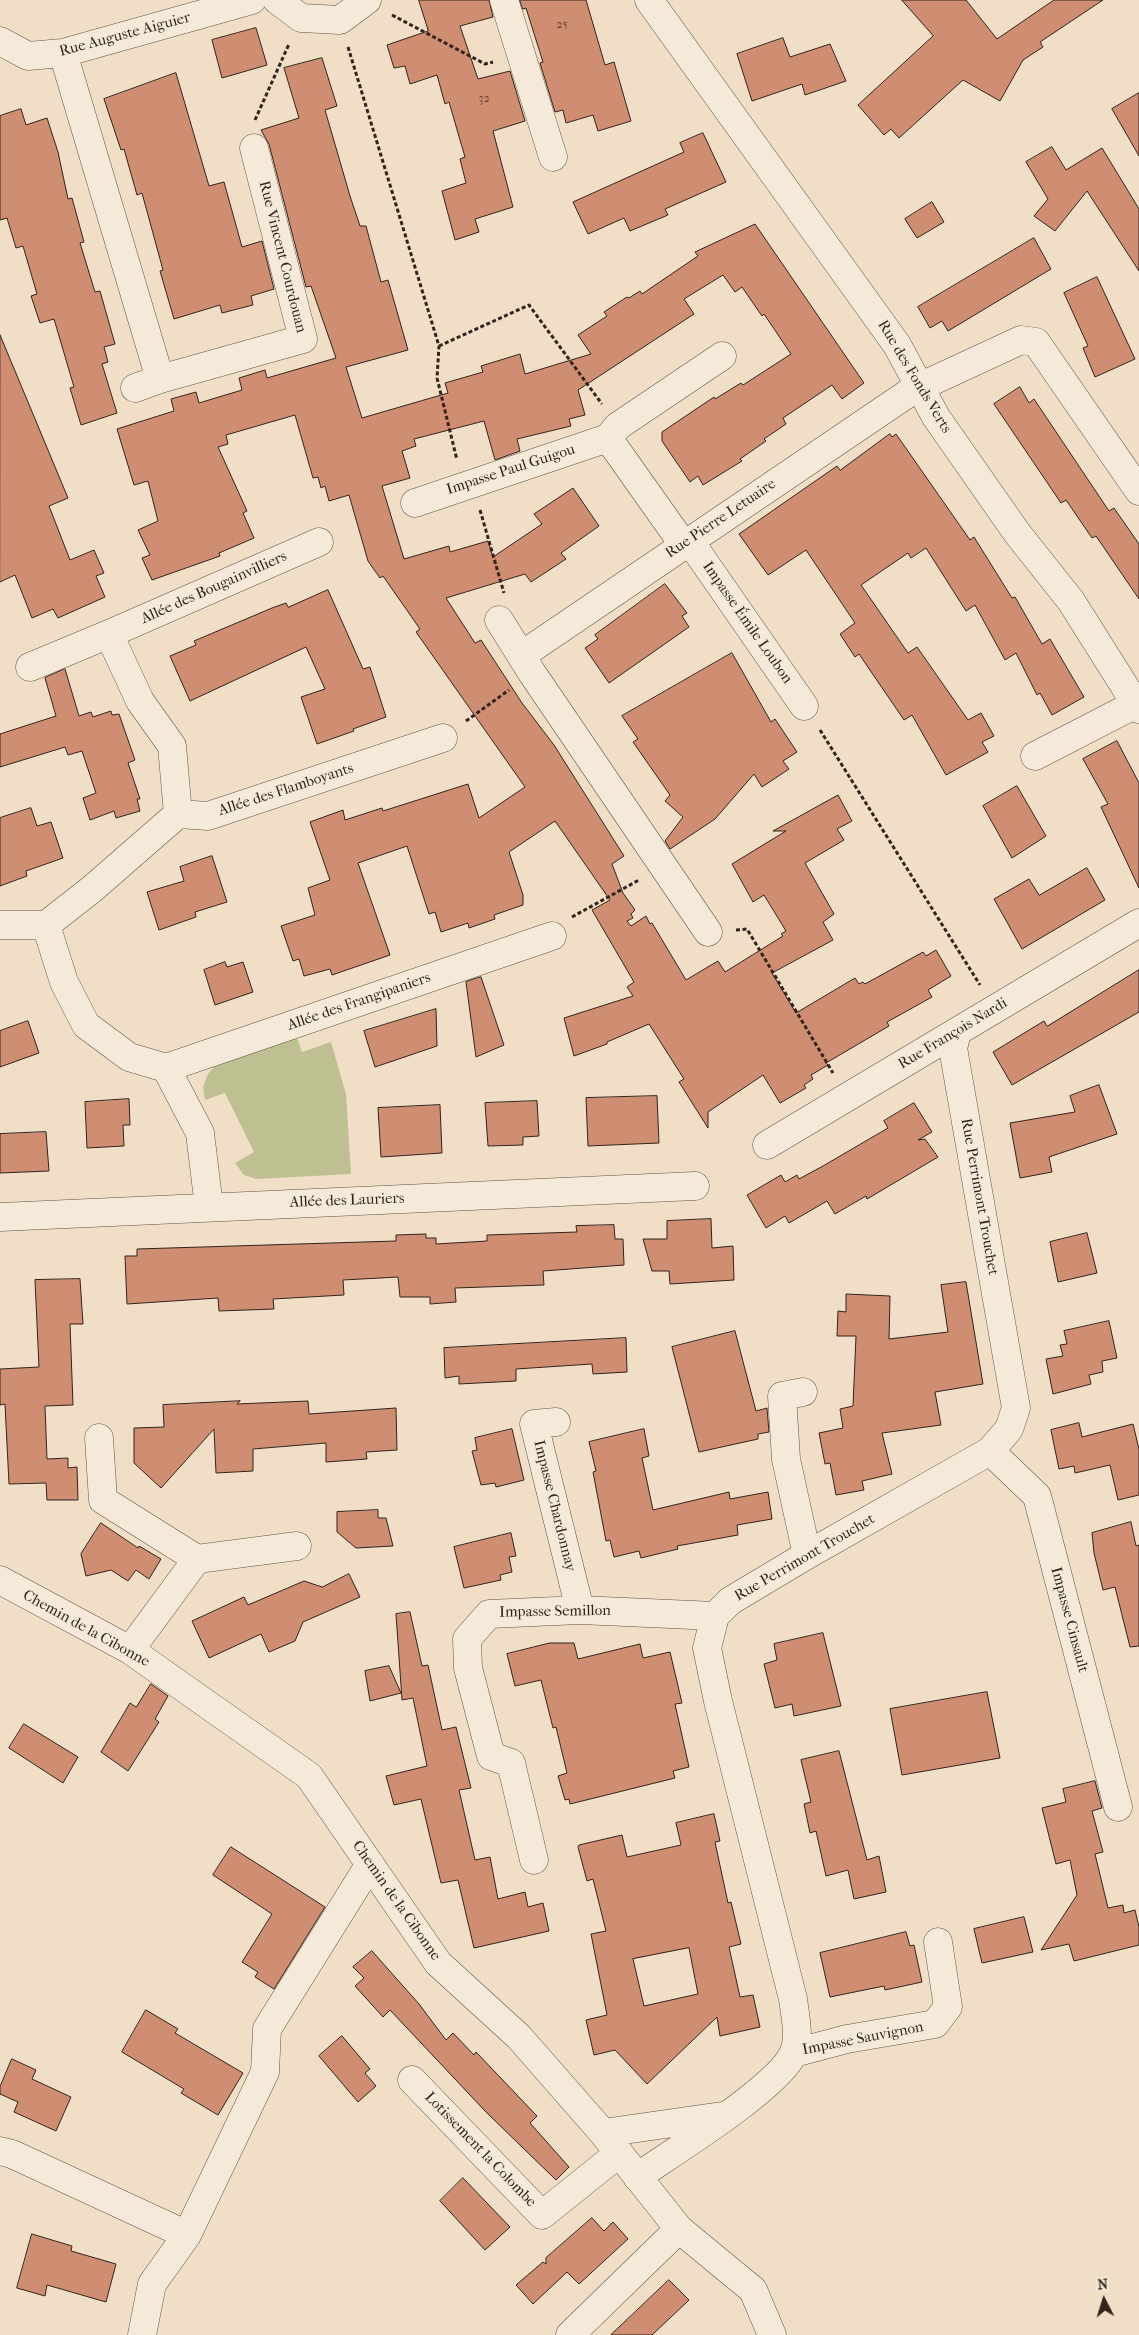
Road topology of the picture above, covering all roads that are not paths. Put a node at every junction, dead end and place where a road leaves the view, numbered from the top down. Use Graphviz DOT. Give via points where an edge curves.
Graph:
graph roads {
  1 [pos="252,0"];
  2 [pos="277,0"];
  3 [pos="504,0"];
  4 [pos="649,0"];
  5 [pos="367,1"];
  6 [pos="0,41"];
  7 [pos="63,53"];
  8 [pos="254,148"];
  9 [pos="552,156"];
  10 [pos="722,356"];
  11 [pos="921,386"];
  12 [pos="613,432"];
  13 [pos="1139,492"];
  14 [pos="415,503"];
  15 [pos="319,542"];
  16 [pos="686,542"];
  17 [pos="499,620"];
  18 [pos="109,634"];
  19 [pos="527,664"];
  20 [pos="30,667"];
  21 [pos="804,706"];
  22 [pos="1138,707"];
  23 [pos="443,738"];
  24 [pos="1035,756"];
  25 [pos="178,814"];
  26 [pos="1139,923"];
  27 [pos="0,925"];
  28 [pos="46,925"];
  29 [pos="708,932"];
  30 [pos="552,936"];
  31 [pos="957,1033"];
  32 [pos="166,1068"];
  33 [pos="767,1145"];
  34 [pos="695,1186"];
  35 [pos="209,1207"];
  36 [pos="0,1217"];
  37 [pos="802,1392"];
  38 [pos="556,1422"];
  39 [pos="99,1438"];
  40 [pos="990,1451"];
  41 [pos="297,1546"];
  42 [pos="807,1555"];
  43 [pos="197,1559"];
  44 [pos="0,1580"];
  45 [pos="580,1610"];
  46 [pos="715,1616"];
  47 [pos="130,1650"];
  48 [pos="1118,1807"];
  49 [pos="534,1860"];
  50 [pos="370,1864"];
  51 [pos="938,1942"];
  52 [pos="794,2052"];
  53 [pos="412,2080"];
  54 [pos="728,2115"];
  55 [pos="611,2143"];
  56 [pos="0,2151"];
  57 [pos="637,2177"];
  58 [pos="679,2229"];
  59 [pos="187,2235"];
  60 [pos="142,2335"];
  61 [pos="570,2335"];
  62 [pos="772,2335"];
  1 -- 7 [label="street, Rue Auguste Aiguier"];
  2 -- 5 [label="street" via="301,18 340,20"];
  3 -- 9 [label="street"];
  4 -- 11 [label="street, Rue des Fonds Verts" via="897,344"];
  6 -- 7 [label="street, Rue Auguste Aiguier" via="28,56"];
  7 -- 8 [label="street, Rue Vincent Courdouan" via="147,383 303,339"];
  10 -- 12 [label="street, Impasse Paul Guigou"];
  11 -- 13 [label="street, Rue Pierre Letuaire" via="1021,340 1036,342"];
  11 -- 16 [label="street, Rue Pierre Letuaire"];
  11 -- 22 [label="street, Rue des Fonds Verts" via="936,417 1016,533 1071,601"];
  12 -- 14 [label="street, Impasse Paul Guigou"];
  12 -- 16 [label="street, Impasse Émile Loubon"];
  15 -- 18 [label="street, Allée des Bougainvilliers"];
  16 -- 19 [label="street, Rue Pierre Letuaire"];
  16 -- 21 [label="street, Impasse Émile Loubon"];
  17 -- 19 [label="street"];
  18 -- 20 [label="street, Allée des Bougainvilliers"];
  18 -- 25 [label="street" via="140,701 172,746"];
  19 -- 29 [label="street"];
  22 -- 24 [label="street"];
  23 -- 25 [label="street, Allée des Flamboyants" via="208,816"];
  25 -- 28 [label="street" via="92,890"];
  26 -- 31 [label="street, Rue François Nardi"];
  27 -- 28 [label="street"];
  28 -- 32 [label="street" via="64,982 86,1025 129,1057"];
  30 -- 32 [label="street, Allée des Frangipaniers"];
  31 -- 33 [label="street, Rue François Nardi"];
  31 -- 40 [label="street, Rue Perrimont Trouchet" via="953,1048 1016,1408 1009,1429"];
  32 -- 35 [label="street" via="200,1133"];
  34 -- 35 [label="street, Allée des Lauriers"];
  35 -- 36 [label="street, Allée des Lauriers"];
  37 -- 42 [label="street" via="782,1396 786,1459"];
  38 -- 45 [label="street, Impasse Chardonnay" via="534,1424"];
  39 -- 43 [label="street" via="103,1500"];
  40 -- 42 [label="street, Rue Perrimont Trouchet"];
  40 -- 48 [label="street, Impasse Cinsault" via="1037,1496"];
  41 -- 43 [label="street"];
  42 -- 46 [label="street, Rue Perrimont Trouchet" via="730,1601"];
  43 -- 47 [label="street"];
  44 -- 47 [label="street, Chemin de la Cibonne"];
  45 -- 46 [label="street, Impasse Semillon"];
  45 -- 49 [label="street, Impasse Semillon" via="489,1614 467,1638 468,1668 491,1756 511,1763"];
  46 -- 52 [label="street" via="708,1648 718,1701 793,1999"];
  47 -- 50 [label="street, Chemin de la Cibonne" via="309,1776"];
  50 -- 55 [label="street, Chemin de la Cibonne" via="438,1963 519,2037"];
  50 -- 59 [label="street" via="267,2029 265,2072"];
  51 -- 52 [label="street, Impasse Sauvignon" via="948,2007 935,2024"];
  52 -- 54 [label="street" via="777,2075"];
  53 -- 55 [label="street, Lotissement la Colombe" via="542,2215"];
  54 -- 55 [label="street"];
  54 -- 57 [label="street"];
  55 -- 57 [label="street, Chemin de la Cibonne"];
  56 -- 59 [label="street"];
  57 -- 58 [label="street, Chemin de la Cibonne"];
  58 -- 61 [label="street"];
  58 -- 62 [label="street, Chemin de la Cibonne" via="753,2290"];
  59 -- 60 [label="street" via="152,2284"];
}
